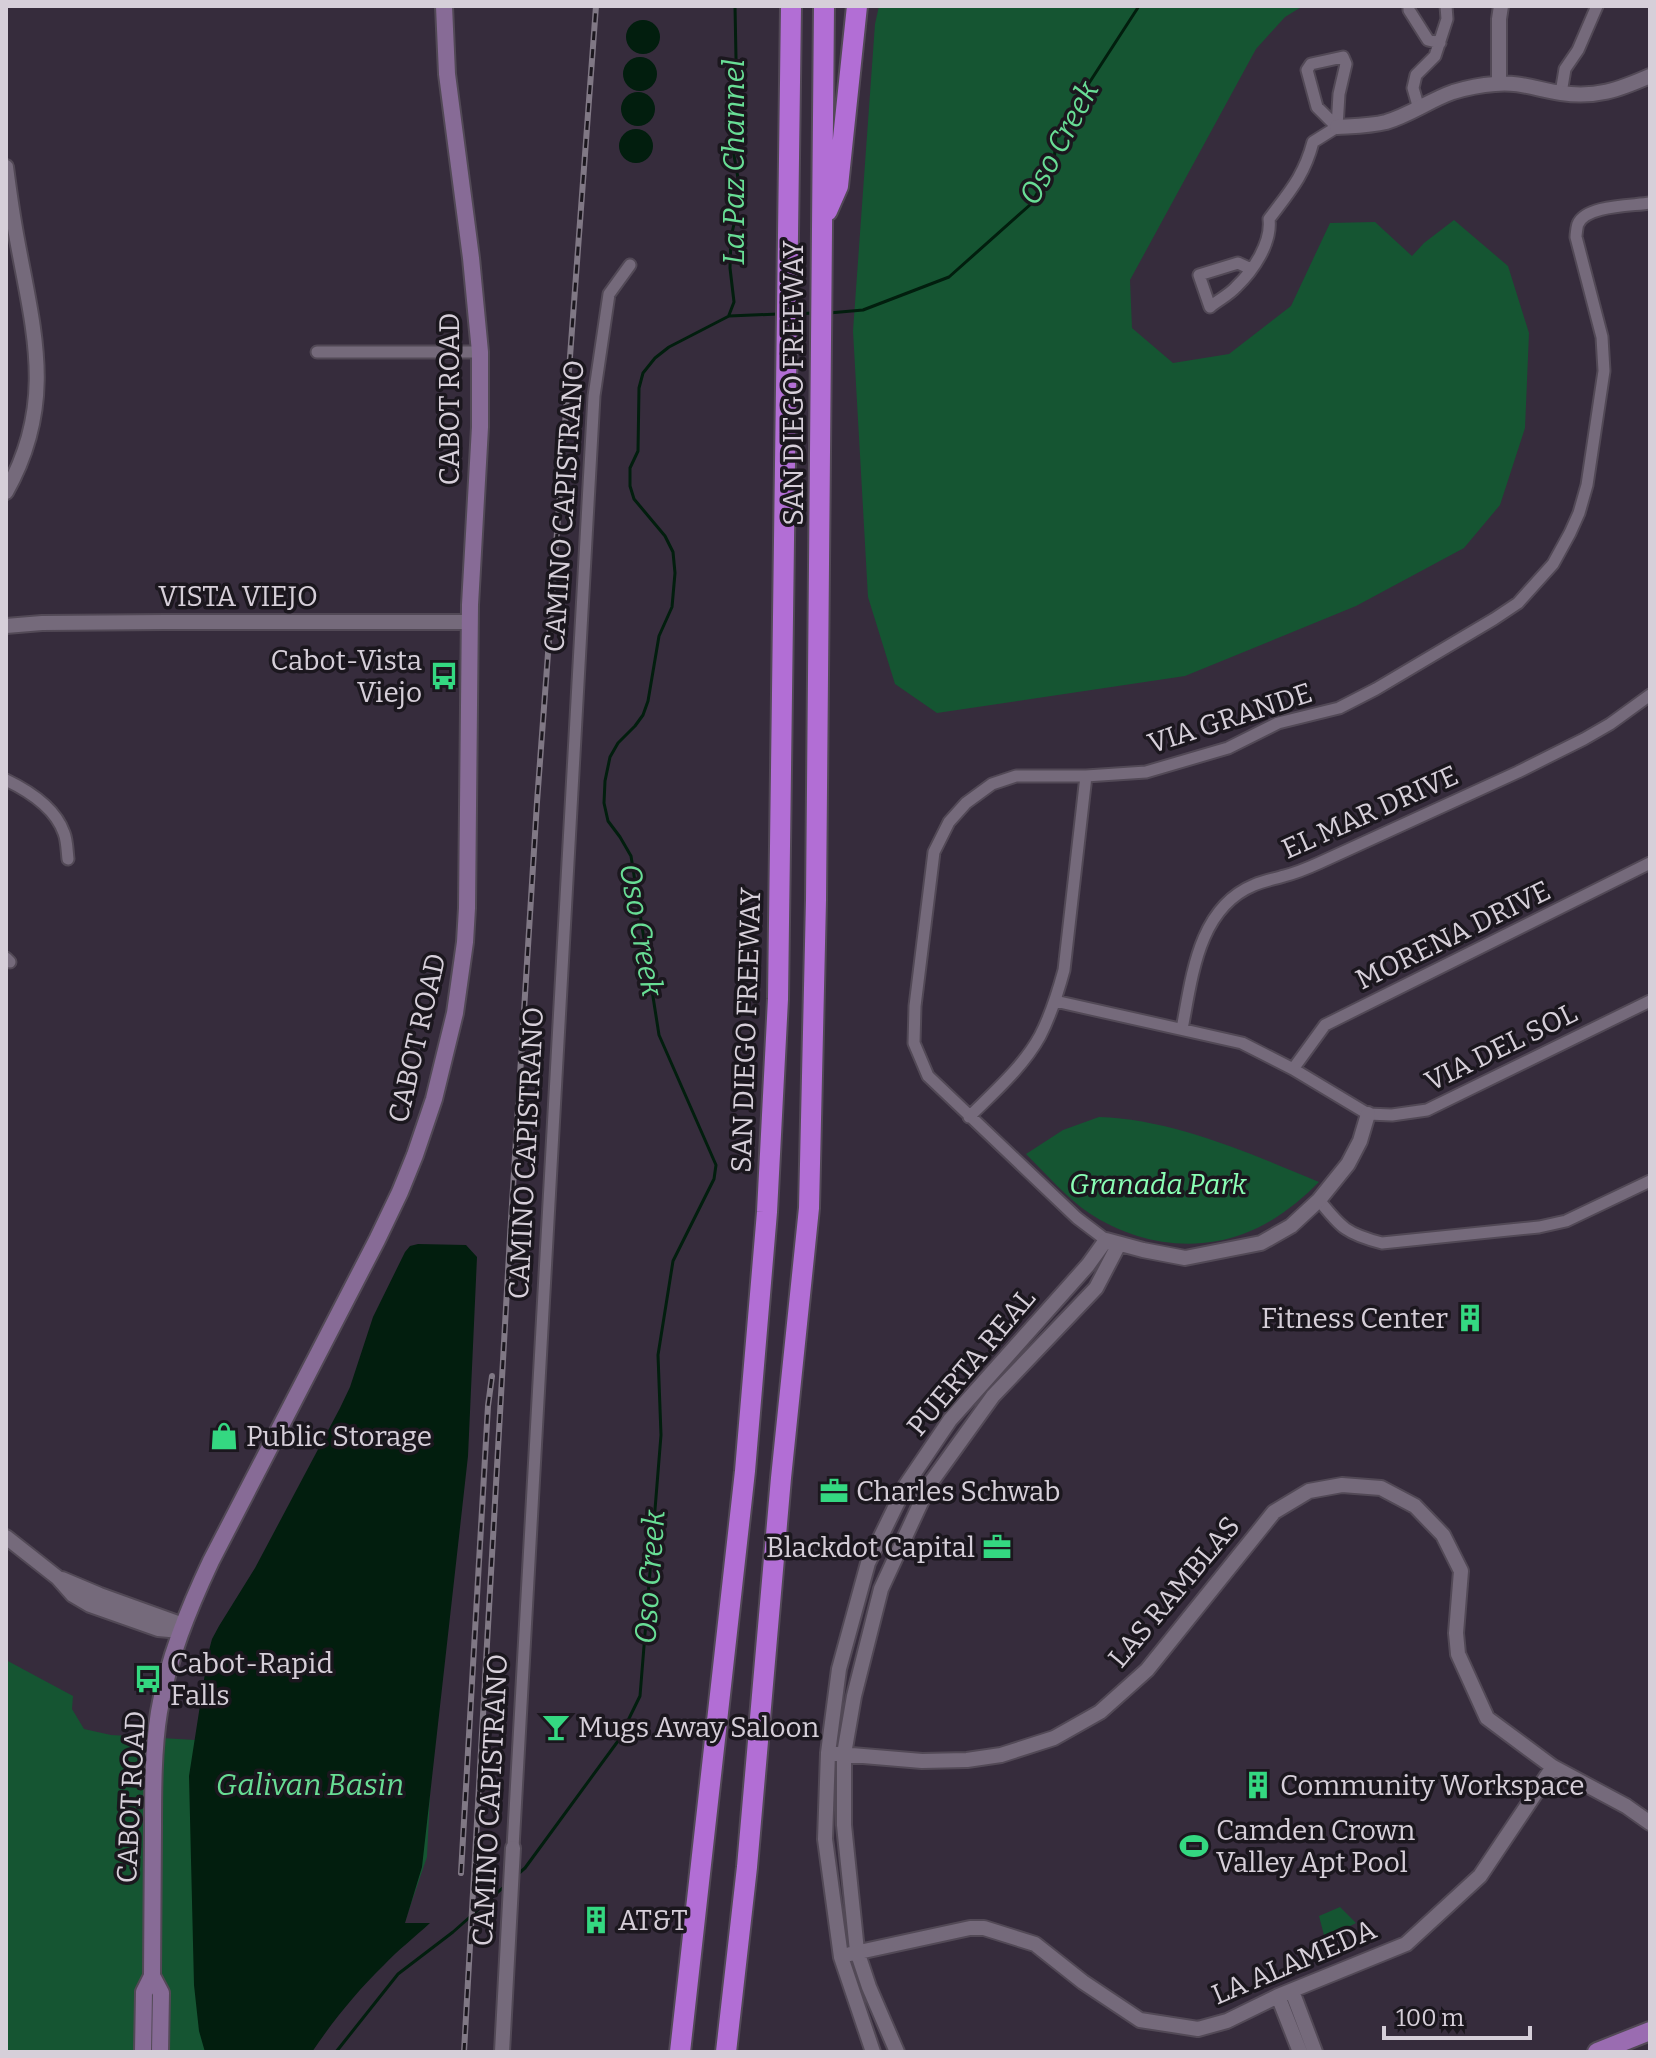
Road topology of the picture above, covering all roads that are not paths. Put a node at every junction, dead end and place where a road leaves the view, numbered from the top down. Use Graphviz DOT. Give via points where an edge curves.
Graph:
graph roads {
  1 [pos="444,6"];
  2 [pos="824,6"];
  3 [pos="857,6"];
  4 [pos="1409,6"];
  5 [pos="1446,6"];
  6 [pos="1501,6"];
  7 [pos="1597,6"];
  8 [pos="790,9"];
  9 [pos="1440,43"];
  10 [pos="1650,76"];
  11 [pos="1499,83"];
  12 [pos="1561,93"];
  13 [pos="1419,109"];
  14 [pos="1337,127"];
  15 [pos="6,167"];
  16 [pos="1650,203"];
  17 [pos="822,222"];
  18 [pos="630,265"];
  19 [pos="1251,269"];
  20 [pos="317,352"];
  21 [pos="480,352"];
  22 [pos="6,492"];
  23 [pos="470,622"];
  24 [pos="6,626"];
  25 [pos="1650,695"];
  26 [pos="1086,776"];
  27 [pos="6,780"];
  28 [pos="68,859"];
  29 [pos="1650,863"];
  30 [pos="1055,1001"];
  31 [pos="1650,1001"];
  32 [pos="1182,1029"];
  33 [pos="1293,1069"];
  34 [pos="1368,1114"];
  35 [pos="969,1117"];
  36 [pos="1650,1181"];
  37 [pos="1319,1200"];
  38 [pos="1112,1242"];
  39 [pos="6,1537"];
  40 [pos="181,1631"];
  41 [pos="828,1753"];
  42 [pos="844,1754"];
  43 [pos="1553,1767"];
  44 [pos="1650,1823"];
  45 [pos="513,1848"];
  46 [pos="747,1867"];
  47 [pos="857,1951"];
  48 [pos="841,1957"];
  49 [pos="152,1976"];
  50 [pos="1285,1993"];
  51 [pos="1650,2031"];
  52 [pos="143,2052"];
  53 [pos="160,2052"];
  54 [pos="502,2052"];
  55 [pos="680,2052"];
  56 [pos="726,2052"];
  57 [pos="740,2052"];
  58 [pos="873,2052"];
  59 [pos="897,2052"];
  60 [pos="1300,2052"];
  61 [pos="1315,2052"];
  62 [pos="1597,2052"];
  1 -- 21 [label="main road, CABOT ROAD" via="447,74"];
  2 -- 17 [label="highway, SAN DIEGO FREEWAY"];
  3 -- 17 [label="highway" via="838,186"];
  4 -- 9 [label="street" via="1428,40"];
  5 -- 9 [label="street"];
  6 -- 11 [label="street"];
  7 -- 12 [label="street" via="1565,69"];
  8 -- 55 [label="highway, SAN DIEGO FREEWAY" via="778,999 767,1212 745,1471"];
  9 -- 13 [label="street" via="1416,75 1413,88"];
  10 -- 12 [label="street" via="1597,95"];
  11 -- 12 [label="street"];
  11 -- 13 [label="street" via="1451,93"];
  13 -- 14 [label="street" via="1385,122"];
  14 -- 14 [label="street" via="1317,107 1307,70 1311,64 1343,57"];
  14 -- 19 [label="street" via="1313,142 1297,183 1269,219 1271,231"];
  15 -- 22 [label="street" via="38,379 23,460"];
  16 -- 26 [label="street, VIA GRANDE" via="1594,210 1577,225 1602,337 1604,371 1579,513 1537,584 1494,619 1339,708 1278,723 1228,748 1171,766"];
  17 -- 46 [label="highway, SAN DIEGO FREEWAY" via="809,1208"];
  18 -- 45 [label="street, CAMINO CAPISTRANO" via="609,294 594,396"];
  19 -- 19 [label="street" via="1236,287 1210,307 1199,275 1238,263"];
  20 -- 21 [label="street"];
  21 -- 23 [label="main road, CABOT ROAD"];
  23 -- 24 [label="street, VISTA VIEJO"];
  23 -- 40 [label="main road, CABOT ROAD" via="465,942 434,1099 395,1202 211,1561"];
  25 -- 32 [label="street, EL MAR DRIVE" via="1610,724 1518,772 1319,863 1253,885 1228,901 1201,944"];
  26 -- 30 [label="street" via="1064,970"];
  26 -- 35 [label="street, VIA GRANDE" via="1016,776 992,784 949,822 934,852 914,1043 928,1076"];
  27 -- 28 [label="street" via="52,813 64,833"];
  29 -- 33 [label="street, MORENA DRIVE" via="1325,1025"];
  30 -- 32 [label="street"];
  30 -- 35 [label="street" via="1018,1068"];
  31 -- 34 [label="street, VIA DEL SOL" via="1427,1110"];
  32 -- 33 [label="street" via="1242,1043"];
  33 -- 34 [label="street"];
  34 -- 37 [label="street" via="1348,1164"];
  35 -- 38 [label="street, VIA GRANDE" via="1077,1218"];
  36 -- 37 [label="street" via="1566,1221 1382,1243 1338,1225"];
  37 -- 38 [label="street" via="1291,1226 1261,1243 1231,1250 1185,1258"];
  38 -- 41 [label="street, PUERTA REAL" via="950,1420 906,1485 868,1563 839,1669"];
  38 -- 42 [label="street, PUERTA REAL" via="1096,1288 993,1396 929,1485 881,1589"];
  39 -- 40 [label="street" via="58,1578 175,1622"];
  40 -- 49 [label="main road, CABOT ROAD" via="157,1727"];
  41 -- 42 [label="street, LAS RAMBLAS"];
  41 -- 48 [label="street, PUERTA REAL" via="825,1839"];
  42 -- 43 [label="street, LAS RAMBLAS" via="967,1760 1054,1738 1100,1712 1147,1670 1274,1512 1309,1491 1342,1485 1381,1488 1415,1506 1443,1535 1461,1571 1458,1654 1487,1718"];
  42 -- 47 [label="street, PUERTA REAL" via="844,1825"];
  43 -- 44 [label="street, LAS RAMBLAS"];
  43 -- 50 [label="street, LA ALAMEDA" via="1480,1876 1406,1944"];
  45 -- 54 [label="street, CAMINO CAPISTRANO"];
  46 -- 56 [label="highway, SAN DIEGO FREEWAY"];
  46 -- 57 [label="highway"];
  47 -- 48 [label="street, LA ALAMEDA"];
  47 -- 50 [label="street, LA ALAMEDA" via="984,1928 1035,1944 1140,2020 1198,2029"];
  47 -- 59 [label="street, PUERTA REAL"];
  48 -- 58 [label="street, PUERTA REAL"];
  49 -- 52 [label="main road, CABOT ROAD" via="144,1992"];
  49 -- 53 [label="main road, CABOT ROAD" via="161,1993"];
  50 -- 60 [label="street"];
  50 -- 61 [label="street"];
  51 -- 62 [label="main road"];
}
